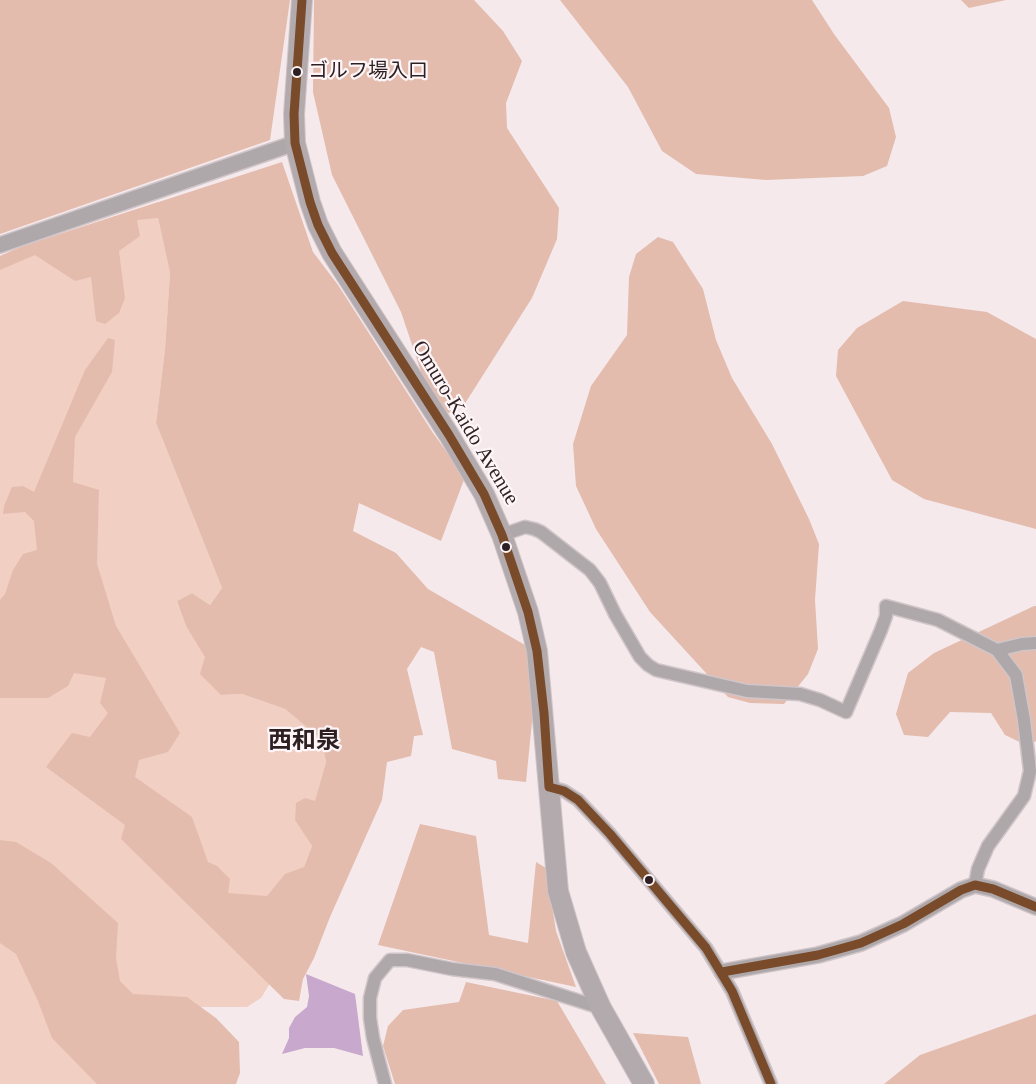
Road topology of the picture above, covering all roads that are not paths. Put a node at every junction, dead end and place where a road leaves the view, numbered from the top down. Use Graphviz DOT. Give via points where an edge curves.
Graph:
graph roads {
  1 [pos="302,0"];
  2 [pos="295,142"];
  3 [pos="0,245"];
  4 [pos="502,535"];
  5 [pos="1036,643"];
  6 [pos="997,650"];
  7 [pos="549,787"];
  8 [pos="975,885"];
  9 [pos="1036,907"];
  10 [pos="722,972"];
  11 [pos="601,1008"];
  12 [pos="385,1084"];
  13 [pos="644,1084"];
  14 [pos="771,1084"];
  1 -- 2 [label="main road, Omuro-Kaido Avenue"];
  2 -- 3 [label="street"];
  2 -- 4 [label="main road, Omuro-Kaido Avenue" via="310,202 332,253 449,435 484,494"];
  4 -- 6 [label="street" via="525,527 534,529 590,570 648,665 747,692 800,694 846,712 881,630 886,606 938,620"];
  4 -- 7 [label="main road, Omuro-Kaido Avenue" via="537,651"];
  5 -- 6 [label="street"];
  6 -- 8 [label="street" via="1016,675 1030,771 1024,796 988,846"];
  7 -- 10 [label="street" via="578,800 594,817"];
  7 -- 11 [label="main road, Omuro-Kaido Avenue" via="558,891 576,952"];
  8 -- 9 [label="street"];
  8 -- 10 [label="street" via="861,943"];
  10 -- 14 [label="street"];
  11 -- 12 [label="street" via="495,974 390,960 375,978 370,998 373,1038"];
  11 -- 13 [label="main road, Omuro-Kaido Avenue"];
}
